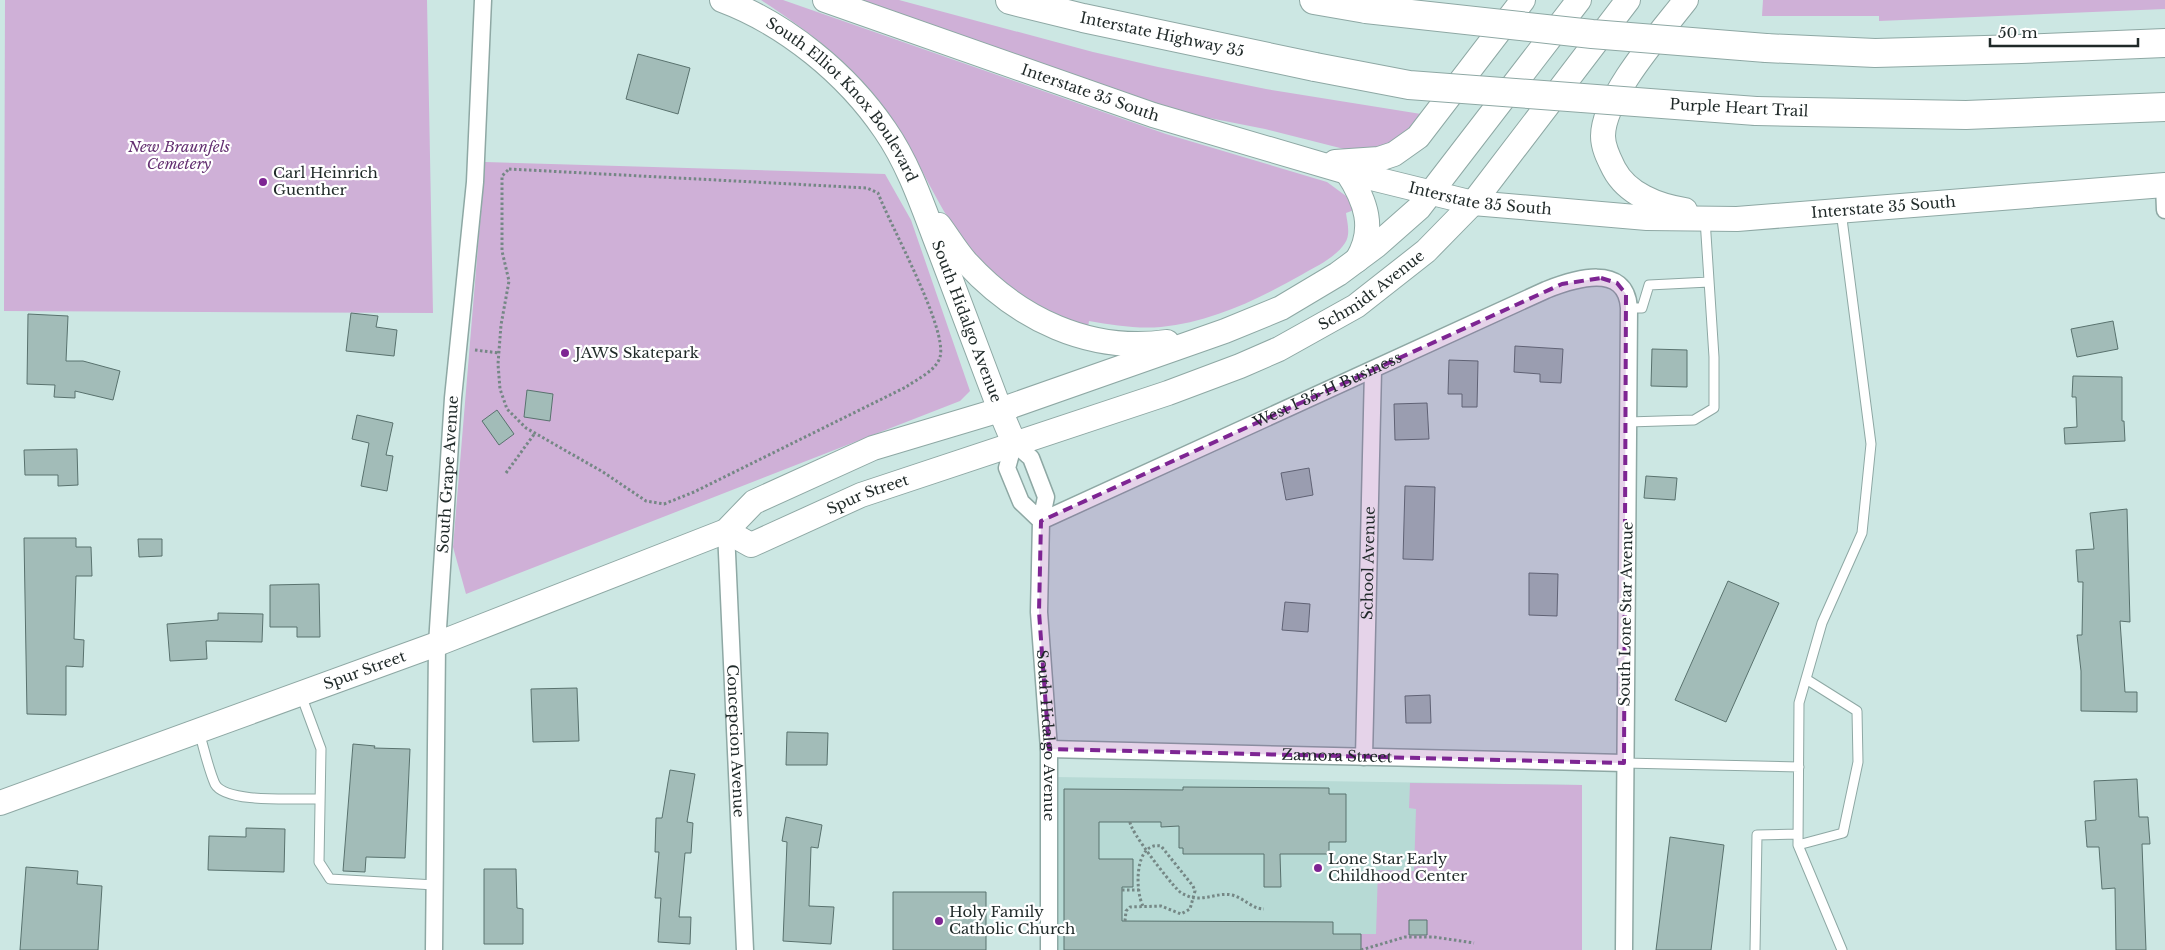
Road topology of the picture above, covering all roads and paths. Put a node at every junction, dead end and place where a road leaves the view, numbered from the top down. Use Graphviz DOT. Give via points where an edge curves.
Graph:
graph roads {
  1 [pos="483,0"];
  2 [pos="722,0"];
  3 [pos="825,0"];
  4 [pos="1010,0"];
  5 [pos="1314,0"];
  6 [pos="1523,0"];
  7 [pos="1579,0"];
  8 [pos="1628,0"];
  9 [pos="1686,0"];
  10 [pos="2165,43"];
  11 [pos="1315,66"];
  12 [pos="2165,107"];
  13 [pos="1316,163"];
  14 [pos="1347,172"];
  15 [pos="2164,185"];
  16 [pos="1431,193"];
  17 [pos="920,200"];
  18 [pos="1473,203"];
  19 [pos="2165,210"];
  20 [pos="1841,211"];
  21 [pos="1704,219"];
  22 [pos="1737,219"];
  23 [pos="1357,260"];
  24 [pos="1709,282"];
  25 [pos="1617,283"];
  26 [pos="1629,308"];
  27 [pos="1225,331"];
  28 [pos="458,348"];
  29 [pos="499,352"];
  30 [pos="1373,370"];
  31 [pos="1000,410"];
  32 [pos="1628,422"];
  33 [pos="535,433"];
  34 [pos="1014,443"];
  35 [pos="506,473"];
  36 [pos="1041,521"];
  37 [pos="726,531"];
  38 [pos="437,644"];
  39 [pos="1806,679"];
  40 [pos="301,695"];
  41 [pos="199,732"];
  42 [pos="1049,749"];
  43 [pos="1364,757"];
  44 [pos="1624,763"];
  45 [pos="1799,767"];
  46 [pos="320,799"];
  47 [pos="0,803"];
  48 [pos="1130,822"];
  49 [pos="1798,834"];
  50 [pos="1798,845"];
  51 [pos="1147,850"];
  52 [pos="435,885"];
  53 [pos="1122,890"];
  54 [pos="1139,890"];
  55 [pos="1193,898"];
  56 [pos="1143,906"];
  57 [pos="1264,909"];
  58 [pos="1125,921"];
  59 [pos="1474,943"];
  60 [pos="434,950"];
  61 [pos="745,950"];
  62 [pos="1049,950"];
  63 [pos="1361,950"];
  64 [pos="1624,950"];
  65 [pos="1754,950"];
  66 [pos="1842,950"];
  1 -- 28 [label="street, South Grape Avenue" via="474,182"];
  2 -- 17 [label="main road, South Elliot Knox Boulevard" via="761,18 838,74 887,132"];
  3 -- 13 [label="main road, Interstate 35 South" via="1152,115"];
  4 -- 11 [label="highway, Interstate Highway 35"];
  5 -- 10 [label="highway, bridge" via="1366,9 1592,34 1766,48 1875,53"];
  6 -- 13 [label="main road" via="1428,125 1408,146 1379,159"];
  7 -- 16 [label="main road"];
  8 -- 18 [label="main road, Schmidt Avenue"];
  9 -- 22 [label="main road" via="1616,96 1604,126 1603,138 1616,173 1628,186 1648,199 1674,208"];
  11 -- 12 [label="highway, Purple Heart Trail, bridge" via="1409,85 1756,111 1966,115"];
  13 -- 14 [label="main road, Interstate 35 South"];
  14 -- 16 [label="main road, Interstate 35 South"];
  14 -- 23 [label="main road" via="1361,196 1368,219 1367,241"];
  15 -- 19 [label="street"];
  15 -- 20 [label="main road, Interstate 35 South"];
  16 -- 18 [label="main road, Interstate 35 South"];
  16 -- 23 [label="main road" via="1396,229"];
  17 -- 27 [label="main road" via="985,281 1028,315 1051,325 1094,340 1136,346"];
  17 -- 31 [label="main road, South Hidalgo Avenue"];
  18 -- 21 [label="main road, Interstate 35 South" via="1586,214"];
  18 -- 34 [label="main road, Schmidt Avenue" via="1397,276 1320,328 1240,366"];
  20 -- 22 [label="main road, Interstate 35 South"];
  20 -- 39 [label="lane" via="1871,444 1862,533 1822,623"];
  21 -- 22 [label="main road, Interstate 35 South"];
  21 -- 24 [label="lane"];
  23 -- 27 [label="main road" via="1281,308"];
  24 -- 26 [label="lane" via="1649,285 1642,308"];
  24 -- 32 [label="lane" via="1714,408 1694,420"];
  25 -- 26 [label="street, South Lone Star Avenue" via="1626,294"];
  25 -- 30 [label="street, West I 35-H Business" via="1600,278 1562,284"];
  26 -- 32 [label="street, South Lone Star Avenue"];
  27 -- 31 [label="main road"];
  28 -- 29 [label="path"];
  28 -- 38 [label="street, South Grape Avenue"];
  29 -- 33 [label="path" via="500,389 507,409"];
  29 -- 33 [label="path" via="509,282 502,251 502,176 509,169 867,188 878,193 915,270 941,344 940,358 931,370 906,387 664,504 646,501"];
  30 -- 36 [label="street, West I 35-H Business"];
  30 -- 43 [label="street, School Avenue"];
  31 -- 34 [label="main road, South Hidalgo Avenue"];
  31 -- 37 [label="main road, Spur Street" via="873,448 754,502"];
  32 -- 44 [label="street, South Lone Star Avenue"];
  33 -- 35 [label="path"];
  34 -- 36 [label="street, South Hidalgo Avenue" via="1032,458 1046,497"];
  34 -- 36 [label="street" via="1007,468 1021,502"];
  34 -- 37 [label="main road, Spur Street" via="861,495 751,545"];
  36 -- 42 [label="street, South Hidalgo Avenue" via="1039,612"];
  37 -- 38 [label="main road, Spur Street"];
  37 -- 61 [label="street, Concepcion Avenue"];
  38 -- 40 [label="main road, Spur Street"];
  38 -- 52 [label="street, South Grape Avenue"];
  39 -- 45 [label="lane" via="1799,703"];
  39 -- 50 [label="lane" via="1857,711 1858,762 1843,833"];
  40 -- 41 [label="main road, Spur Street"];
  40 -- 46 [label="lane" via="321,750"];
  41 -- 46 [label="lane" via="216,785 225,793 238,797"];
  41 -- 47 [label="main road, Spur Street"];
  42 -- 43 [label="street, Zamora Street"];
  42 -- 62 [label="street, South Hidalgo Avenue"];
  43 -- 44 [label="street, Zamora Street"];
  44 -- 45 [label="lane"];
  44 -- 64 [label="street, South Lone Star Avenue"];
  45 -- 49 [label="lane"];
  46 -- 52 [label="lane" via="318,862 330,879"];
  48 -- 51 [label="path"];
  49 -- 50 [label="lane"];
  49 -- 65 [label="lane" via="1757,835"];
  50 -- 66 [label="lane"];
  51 -- 54 [label="path" via="1139,860"];
  51 -- 55 [label="path" via="1177,890"];
  51 -- 55 [label="path" via="1156,845 1166,849 1193,886"];
  52 -- 60 [label="street, South Grape Avenue"];
  53 -- 54 [label="path"];
  54 -- 56 [label="path"];
  55 -- 56 [label="path" via="1190,909 1183,914 1166,907"];
  55 -- 57 [label="path" via="1230,894"];
  56 -- 58 [label="path" via="1129,908"];
  59 -- 63 [label="path" via="1405,937"];
}
